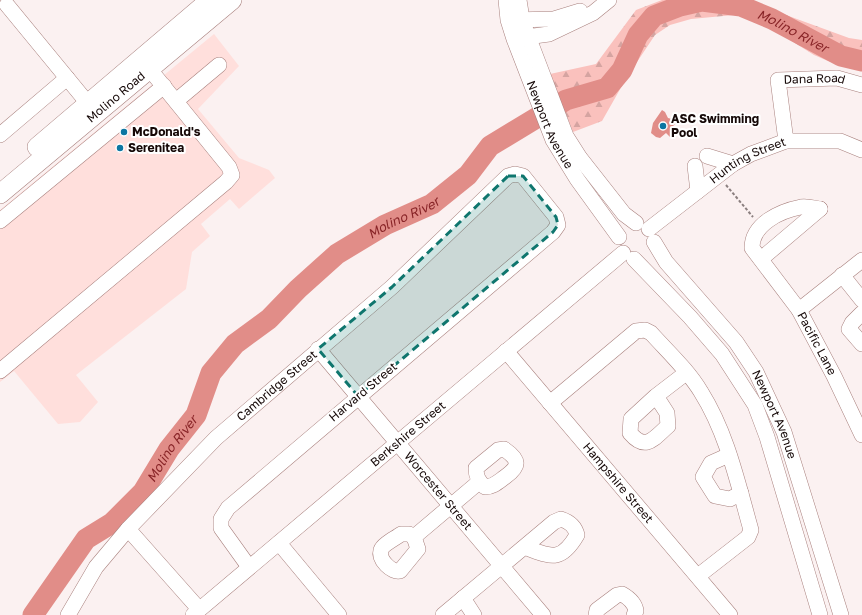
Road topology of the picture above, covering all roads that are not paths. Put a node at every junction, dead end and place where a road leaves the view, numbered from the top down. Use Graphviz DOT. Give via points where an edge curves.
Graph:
graph roads {
  1 [pos="210,0"];
  2 [pos="232,0"];
  3 [pos="506,0"];
  4 [pos="519,0"];
  5 [pos="597,0"];
  6 [pos="609,0"];
  7 [pos="6,5"];
  8 [pos="515,19"];
  9 [pos="521,38"];
  10 [pos="145,64"];
  11 [pos="219,65"];
  12 [pos="67,78"];
  13 [pos="862,85"];
  14 [pos="164,86"];
  15 [pos="176,101"];
  16 [pos="93,109"];
  17 [pos="0,135"];
  18 [pos="560,138"];
  19 [pos="786,141"];
  20 [pos="862,150"];
  21 [pos="706,156"];
  22 [pos="733,164"];
  23 [pos="695,166"];
  24 [pos="0,178"];
  25 [pos="698,191"];
  26 [pos="0,194"];
  27 [pos="0,221"];
  28 [pos="646,231"];
  29 [pos="553,232"];
  30 [pos="619,237"];
  31 [pos="628,256"];
  32 [pos="761,260"];
  33 [pos="862,260"];
  34 [pos="842,275"];
  35 [pos="862,300"];
  36 [pos="799,310"];
  37 [pos="862,313"];
  38 [pos="862,344"];
  39 [pos="318,349"];
  40 [pos="506,351"];
  41 [pos="0,371"];
  42 [pos="686,373"];
  43 [pos="358,396"];
  44 [pos="656,396"];
  45 [pos="550,403"];
  46 [pos="862,435"];
  47 [pos="397,442"];
  48 [pos="729,455"];
  49 [pos="479,482"];
  50 [pos="741,493"];
  51 [pos="451,506"];
  52 [pos="128,528"];
  53 [pos="414,536"];
  54 [pos="279,542"];
  55 [pos="524,547"];
  56 [pos="501,565"];
  57 [pos="249,567"];
  58 [pos="698,576"];
  59 [pos="463,598"];
  60 [pos="196,612"];
  61 [pos="68,615"];
  62 [pos="339,615"];
  63 [pos="443,615"];
  64 [pos="474,615"];
  65 [pos="543,615"];
  66 [pos="596,615"];
  67 [pos="634,615"];
  68 [pos="730,615"];
  69 [pos="820,615"];
  70 [pos="842,615"];
  1 -- 10 [label="main road, Molino Road"];
  2 -- 10 [label="main road, Molino Road"];
  3 -- 8 [label="street, Newport Avenue"];
  4 -- 8 [label="street, Newport Avenue"];
  5 -- 8 [label="street" via="575,14 554,18"];
  6 -- 9 [label="street" via="593,13 549,34"];
  7 -- 12 [label="street"];
  8 -- 9 [label="street, Newport Avenue"];
  9 -- 18 [label="street, Newport Avenue"];
  10 -- 14 [label="street"];
  10 -- 16 [label="main road, Molino Road"];
  11 -- 15 [label="street"];
  12 -- 16 [label="street"];
  12 -- 17 [label="street"];
  13 -- 19 [label="street, Dana Road" via="837,78 778,80"];
  14 -- 15 [label="street"];
  14 -- 27 [label="street"];
  15 -- 41 [label="street" via="229,166 232,175 230,179"];
  16 -- 24 [label="main road, Molino Road"];
  16 -- 26 [label="main road, Molino Road"];
  18 -- 28 [label="street, Newport Avenue" via="580,158 624,214"];
  18 -- 30 [label="street, Newport Avenue" via="577,179"];
  19 -- 20 [label="street, Hunting Street" via="840,141"];
  19 -- 22 [label="street, Hunting Street" via="751,154"];
  21 -- 22 [label="street"];
  22 -- 25 [label="street, Hunting Street"];
  23 -- 25 [label="street"];
  25 -- 28 [label="street, Hunting Street"];
  28 -- 30 [label="street" via="625,227"];
  28 -- 31 [label="street" via="653,248 645,257"];
  28 -- 70 [label="street, Newport Avenue" via="666,262 736,342 764,386 784,432"];
  29 -- 39 [label="street, Cambridge Street" via="558,225 556,217 523,176 508,176 392,287"];
  29 -- 43 [label="street, Harvard Street"];
  30 -- 31 [label="street" via="618,242"];
  31 -- 40 [label="street, Berkshire Street"];
  31 -- 69 [label="street, Newport Avenue" via="690,317 722,354 755,405"];
  32 -- 32 [label="street, Pacific Lane" via="820,209 803,207 780,213 760,226 752,239 752,248"];
  32 -- 36 [label="street, Pacific Lane"];
  33 -- 34 [label="street"];
  34 -- 35 [label="street"];
  34 -- 36 [label="street"];
  36 -- 46 [label="street, Pacific Lane"];
  37 -- 38 [label="street" via="849,328"];
  39 -- 43 [label="street, Worcester Street"];
  39 -- 52 [label="street, Cambridge Street" via="216,438"];
  40 -- 45 [label="street, Hampshire Street"];
  40 -- 47 [label="street, Berkshire Street"];
  42 -- 44 [label="street"];
  42 -- 45 [label="street" via="651,333 645,330 636,331"];
  42 -- 48 [label="street" via="701,391 720,429"];
  43 -- 47 [label="street, Worcester Street"];
  43 -- 57 [label="street, Harvard Street" via="228,508 221,518 221,528"];
  45 -- 58 [label="street, Hampshire Street"];
  47 -- 51 [label="street, Worcester Street"];
  47 -- 54 [label="street, Berkshire Street"];
  48 -- 50 [label="street"];
  48 -- 50 [label="street" via="710,462 703,477 715,496 730,499"];
  49 -- 51 [label="street"];
  50 -- 58 [label="street" via="750,534"];
  51 -- 53 [label="street"];
  51 -- 56 [label="street, Worcester Street"];
  52 -- 60 [label="street"];
  52 -- 61 [label="street, Cambridge Street" via="96,567"];
  54 -- 57 [label="street, Berkshire Street"];
  54 -- 62 [label="street"];
  55 -- 56 [label="street"];
  56 -- 59 [label="street"];
  56 -- 65 [label="street, Worcester Street"];
  57 -- 60 [label="street, Berkshire Street"];
  58 -- 68 [label="street, Hampshire Street"];
  59 -- 63 [label="street"];
  59 -- 64 [label="street"];
  66 -- 67 [label="street" via="597,610 622,594 628,597 635,607"];
}
